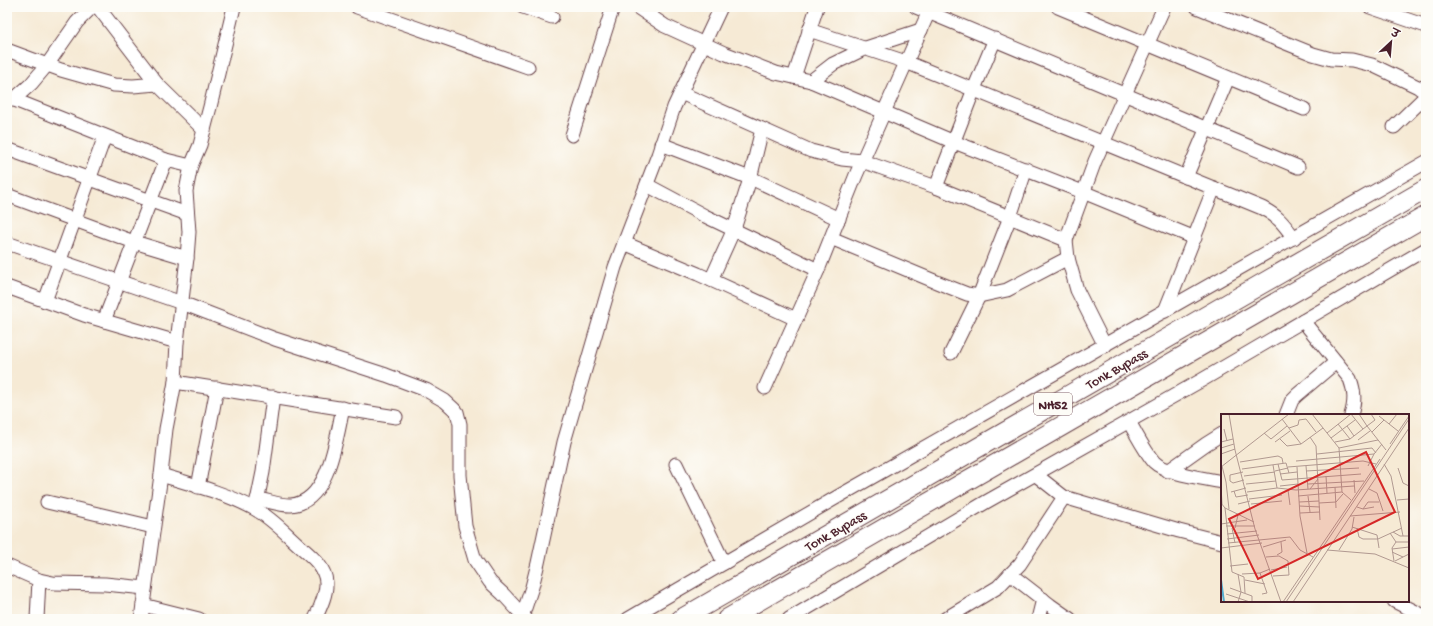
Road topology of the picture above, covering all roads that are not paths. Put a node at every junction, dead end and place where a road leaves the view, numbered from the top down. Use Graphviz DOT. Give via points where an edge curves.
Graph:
graph roads {
  1 [pos="92,7"];
  2 [pos="98,7"];
  3 [pos="234,7"];
  4 [pos="358,7"];
  5 [pos="523,7"];
  6 [pos="613,7"];
  7 [pos="637,7"];
  8 [pos="721,7"];
  9 [pos="817,7"];
  10 [pos="916,7"];
  11 [pos="1058,7"];
  12 [pos="1164,7"];
  13 [pos="1196,7"];
  14 [pos="1370,7"];
  15 [pos="930,9"];
  16 [pos="552,17"];
  17 [pos="1426,26"];
  18 [pos="809,30"];
  19 [pos="921,30"];
  20 [pos="995,39"];
  21 [pos="704,44"];
  22 [pos="1147,44"];
  23 [pos="866,48"];
  24 [pos="7,50"];
  25 [pos="906,62"];
  26 [pos="47,65"];
  27 [pos="528,67"];
  28 [pos="794,77"];
  29 [pos="1228,78"];
  30 [pos="811,81"];
  31 [pos="157,84"];
  32 [pos="974,89"];
  33 [pos="681,93"];
  34 [pos="1426,93"];
  35 [pos="1125,94"];
  36 [pos="1426,96"];
  37 [pos="10,99"];
  38 [pos="1304,109"];
  39 [pos="884,111"];
  40 [pos="1394,127"];
  41 [pos="762,128"];
  42 [pos="1206,129"];
  43 [pos="204,130"];
  44 [pos="572,135"];
  45 [pos="105,136"];
  46 [pos="954,142"];
  47 [pos="1103,143"];
  48 [pos="661,144"];
  49 [pos="7,149"];
  50 [pos="166,160"];
  51 [pos="862,162"];
  52 [pos="1426,162"];
  53 [pos="191,166"];
  54 [pos="1298,167"];
  55 [pos="1026,169"];
  56 [pos="1186,176"];
  57 [pos="90,179"];
  58 [pos="750,179"];
  59 [pos="647,185"];
  60 [pos="936,186"];
  61 [pos="1214,188"];
  62 [pos="1426,189"];
  63 [pos="1083,192"];
  64 [pos="7,195"];
  65 [pos="150,200"];
  66 [pos="187,214"];
  67 [pos="1426,216"];
  68 [pos="1010,217"];
  69 [pos="75,219"];
  70 [pos="839,219"];
  71 [pos="734,229"];
  72 [pos="831,238"];
  73 [pos="1194,238"];
  74 [pos="1294,238"];
  75 [pos="1066,240"];
  76 [pos="134,242"];
  77 [pos="7,243"];
  78 [pos="624,243"];
  79 [pos="1426,249"];
  80 [pos="187,258"];
  81 [pos="1068,258"];
  82 [pos="60,262"];
  83 [pos="818,270"];
  84 [pos="711,280"];
  85 [pos="119,282"];
  86 [pos="7,287"];
  87 [pos="979,296"];
  88 [pos="46,301"];
  89 [pos="182,303"];
  90 [pos="1165,311"];
  91 [pos="796,319"];
  92 [pos="104,321"];
  93 [pos="1303,321"];
  94 [pos="177,342"];
  95 [pos="1105,346"];
  96 [pos="951,353"];
  97 [pos="1336,362"];
  98 [pos="175,382"];
  99 [pos="217,388"];
  100 [pos="765,388"];
  101 [pos="273,397"];
  102 [pos="344,408"];
  103 [pos="1286,414"];
  104 [pos="1351,414"];
  105 [pos="396,417"];
  106 [pos="1129,422"];
  107 [pos="1221,435"];
  108 [pos="676,464"];
  109 [pos="1168,471"];
  110 [pos="161,475"];
  111 [pos="1036,475"];
  112 [pos="1221,482"];
  113 [pos="198,487"];
  114 [pos="1064,497"];
  115 [pos="47,502"];
  116 [pos="256,504"];
  117 [pos="153,526"];
  118 [pos="1221,542"];
  119 [pos="724,563"];
  120 [pos="7,566"];
  121 [pos="1010,574"];
  122 [pos="39,580"];
  123 [pos="145,588"];
  124 [pos="1043,600"];
  125 [pos="1396,602"];
  126 [pos="143,605"];
  127 [pos="524,617"];
  128 [pos="1426,617"];
  129 [pos="37,619"];
  130 [pos="141,619"];
  131 [pos="200,619"];
  132 [pos="314,619"];
  133 [pos="628,619"];
  134 [pos="681,619"];
  135 [pos="727,619"];
  136 [pos="789,619"];
  137 [pos="945,619"];
  138 [pos="1038,619"];
  139 [pos="1070,619"];
  1 -- 26 [label="street"];
  2 -- 31 [label="street"];
  3 -- 43 [label="street"];
  4 -- 27 [label="street"];
  5 -- 16 [label="street"];
  6 -- 44 [label="street"];
  7 -- 21 [label="street" via="665,26"];
  8 -- 21 [label="street"];
  9 -- 18 [label="street"];
  10 -- 15 [label="street"];
  11 -- 22 [label="street"];
  12 -- 22 [label="street"];
  13 -- 34 [label="street" via="1313,54 1372,65"];
  14 -- 17 [label="street"];
  15 -- 19 [label="street"];
  15 -- 20 [label="street"];
  18 -- 23 [label="street"];
  18 -- 28 [label="street"];
  19 -- 23 [label="street"];
  19 -- 25 [label="street"];
  20 -- 32 [label="street"];
  20 -- 35 [label="street"];
  21 -- 28 [label="street" via="776,73"];
  21 -- 33 [label="street"];
  22 -- 29 [label="street"];
  22 -- 35 [label="street"];
  23 -- 25 [label="street"];
  23 -- 30 [label="street" via="833,64"];
  24 -- 26 [label="street"];
  25 -- 32 [label="street"];
  25 -- 39 [label="street"];
  26 -- 31 [label="street" via="114,85"];
  26 -- 37 [label="street" via="31,84"];
  28 -- 30 [label="street"];
  29 -- 38 [label="street"];
  29 -- 42 [label="street"];
  30 -- 39 [label="street"];
  31 -- 43 [label="street"];
  32 -- 46 [label="street"];
  32 -- 47 [label="street"];
  33 -- 41 [label="street"];
  33 -- 48 [label="street"];
  35 -- 42 [label="street"];
  35 -- 47 [label="street"];
  36 -- 40 [label="street"];
  37 -- 45 [label="street"];
  39 -- 46 [label="street"];
  39 -- 51 [label="street"];
  41 -- 51 [label="street" via="810,151"];
  41 -- 58 [label="street"];
  42 -- 54 [label="street"];
  42 -- 56 [label="street"];
  43 -- 53 [label="street"];
  45 -- 50 [label="street"];
  45 -- 57 [label="street"];
  46 -- 55 [label="street"];
  46 -- 60 [label="street"];
  47 -- 56 [label="street"];
  47 -- 63 [label="street"];
  48 -- 58 [label="street"];
  48 -- 59 [label="street"];
  49 -- 57 [label="street"];
  50 -- 53 [label="street"];
  50 -- 65 [label="street"];
  51 -- 60 [label="street"];
  51 -- 70 [label="street"];
  52 -- 74 [label="street"];
  53 -- 66 [label="street" via="186,191"];
  55 -- 63 [label="street"];
  55 -- 68 [label="street"];
  56 -- 61 [label="street"];
  57 -- 65 [label="street"];
  57 -- 69 [label="street"];
  58 -- 70 [label="street"];
  58 -- 71 [label="street"];
  59 -- 71 [label="street"];
  59 -- 78 [label="street"];
  60 -- 68 [label="street"];
  61 -- 73 [label="street"];
  61 -- 74 [label="street" via="1276,216"];
  62 -- 134 [label="highway, Tonk Bypass / NH52"];
  63 -- 73 [label="street"];
  63 -- 75 [label="street"];
  64 -- 69 [label="street"];
  65 -- 66 [label="street"];
  65 -- 76 [label="street"];
  66 -- 80 [label="street"];
  67 -- 135 [label="highway, NH52"];
  68 -- 75 [label="street"];
  68 -- 87 [label="street"];
  69 -- 76 [label="street"];
  69 -- 82 [label="street"];
  70 -- 72 [label="street"];
  71 -- 83 [label="street"];
  71 -- 84 [label="street"];
  72 -- 83 [label="street"];
  72 -- 87 [label="street" via="939,284"];
  73 -- 90 [label="street"];
  74 -- 90 [label="street"];
  75 -- 81 [label="street"];
  76 -- 80 [label="street"];
  76 -- 85 [label="street"];
  77 -- 82 [label="street"];
  78 -- 84 [label="street"];
  78 -- 127 [label="street" via="564,442"];
  79 -- 93 [label="street"];
  80 -- 89 [label="street"];
  81 -- 87 [label="street" via="1007,290"];
  81 -- 95 [label="street" via="1077,290"];
  82 -- 85 [label="street"];
  82 -- 88 [label="street"];
  83 -- 91 [label="street"];
  84 -- 91 [label="street"];
  85 -- 89 [label="street"];
  85 -- 92 [label="street"];
  86 -- 88 [label="street"];
  87 -- 96 [label="street"];
  88 -- 92 [label="street"];
  89 -- 94 [label="street"];
  89 -- 127 [label="street" via="275,339 426,390 445,401 457,412 460,424 460,475 465,526 475,560 490,582"];
  90 -- 95 [label="street"];
  91 -- 100 [label="street"];
  92 -- 94 [label="street"];
  93 -- 97 [label="street"];
  93 -- 106 [label="street"];
  94 -- 98 [label="street"];
  95 -- 119 [label="street"];
  97 -- 103 [label="street" via="1292,400"];
  97 -- 104 [label="street" via="1350,379 1354,390"];
  98 -- 99 [label="street"];
  98 -- 110 [label="street"];
  99 -- 101 [label="street"];
  99 -- 113 [label="street"];
  101 -- 102 [label="street"];
  101 -- 116 [label="street"];
  102 -- 105 [label="street"];
  102 -- 116 [label="street" via="325,476 314,495 305,502 290,506"];
  106 -- 109 [label="street" via="1155,463"];
  106 -- 111 [label="street"];
  107 -- 109 [label="street"];
  108 -- 119 [label="street"];
  109 -- 112 [label="street"];
  110 -- 113 [label="street"];
  110 -- 117 [label="street"];
  111 -- 114 [label="street"];
  111 -- 136 [label="street"];
  113 -- 116 [label="street"];
  114 -- 118 [label="street"];
  114 -- 121 [label="street" via="1020,564"];
  115 -- 117 [label="street"];
  116 -- 132 [label="street" via="322,569 326,582 325,596"];
  117 -- 123 [label="street"];
  119 -- 133 [label="street"];
  120 -- 122 [label="street"];
  121 -- 124 [label="street"];
  121 -- 137 [label="street" via="998,587"];
  122 -- 123 [label="street"];
  122 -- 129 [label="street"];
  123 -- 126 [label="street"];
  124 -- 138 [label="street"];
  124 -- 139 [label="street"];
  125 -- 128 [label="street"];
  126 -- 130 [label="street"];
  126 -- 131 [label="street"];
}
